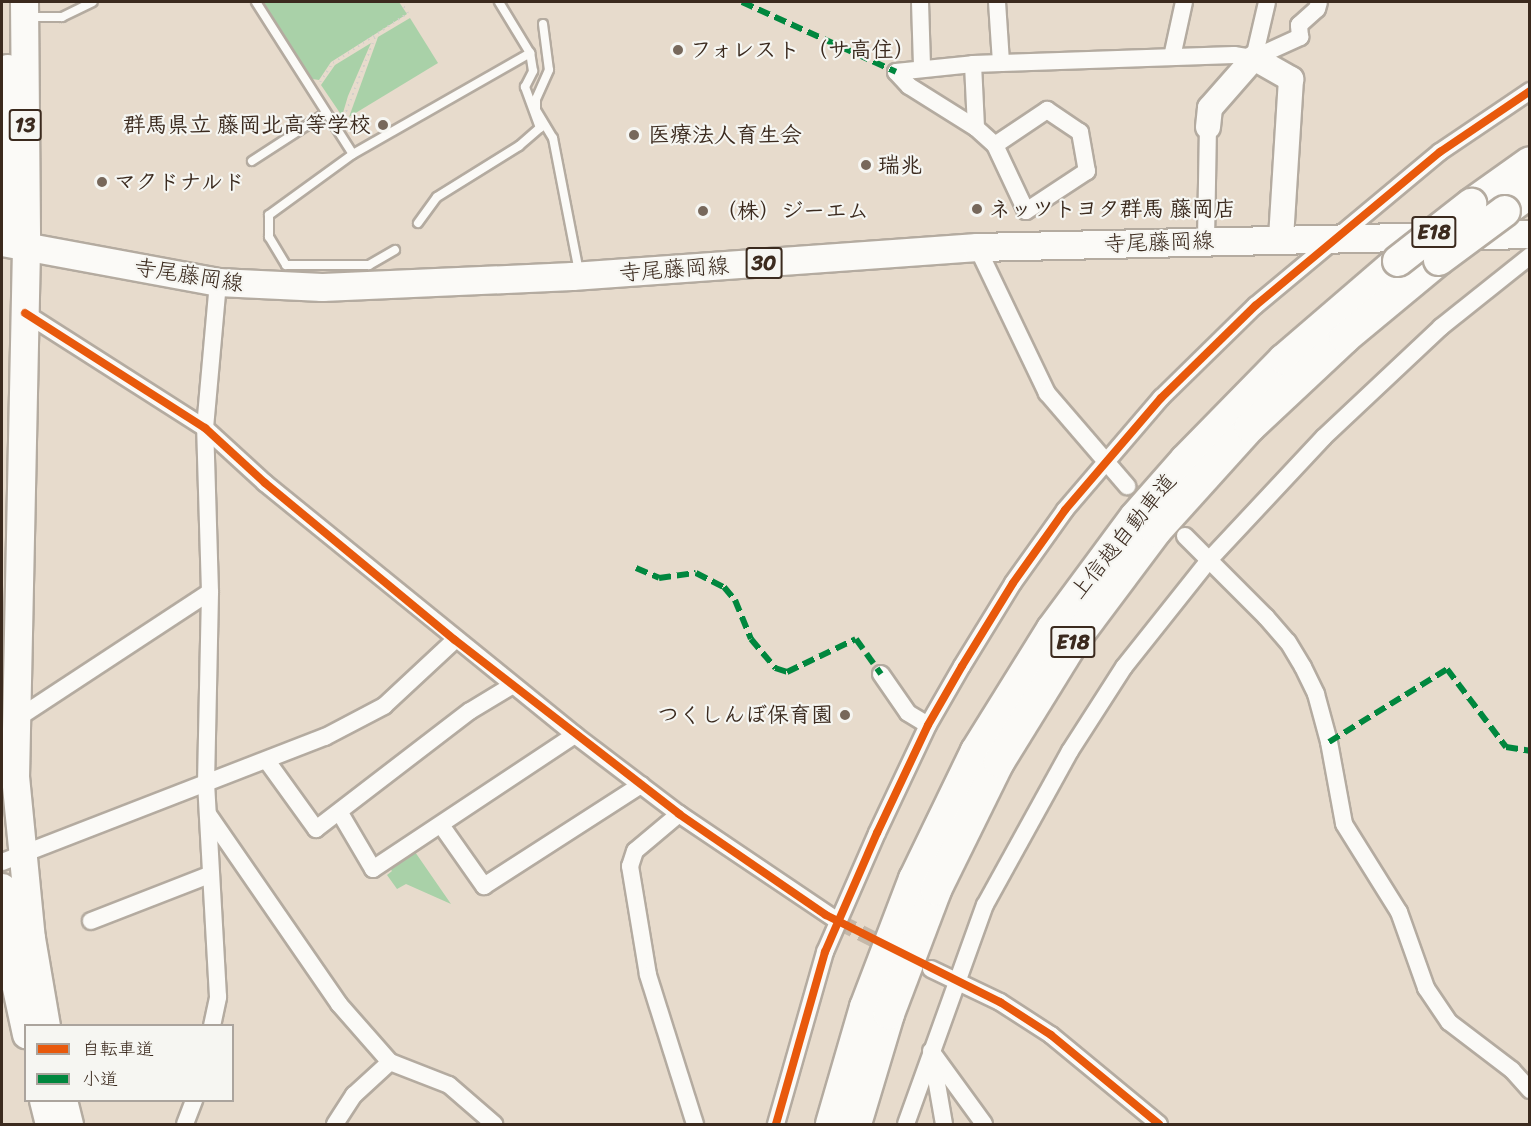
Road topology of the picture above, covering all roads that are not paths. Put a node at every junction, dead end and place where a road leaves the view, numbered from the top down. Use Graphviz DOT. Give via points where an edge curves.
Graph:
graph roads {
  1 [pos="93,2"];
  2 [pos="256,2"];
  3 [pos="499,2"];
  4 [pos="920,2"];
  5 [pos="997,2"];
  6 [pos="1184,2"];
  7 [pos="1267,2"];
  8 [pos="1319,2"];
  9 [pos="19,7"];
  10 [pos="543,24"];
  11 [pos="530,52"];
  12 [pos="1172,57"];
  13 [pos="1254,58"];
  14 [pos="1001,63"];
  15 [pos="973,64"];
  16 [pos="922,67"];
  17 [pos="1530,91"];
  18 [pos="326,113"];
  19 [pos="1208,127"];
  20 [pos="976,128"];
  21 [pos="995,145"];
  22 [pos="353,154"];
  23 [pos="252,160"];
  24 [pos="1530,162"];
  25 [pos="1530,193"];
  26 [pos="418,223"];
  27 [pos="1530,234"];
  28 [pos="1338,237"];
  29 [pos="1281,238"];
  30 [pos="1206,240"];
  31 [pos="10,243"];
  32 [pos="977,247"];
  33 [pos="395,250"];
  34 [pos="1530,256"];
  35 [pos="580,275"];
  36 [pos="218,282"];
  37 [pos="25,313"];
  38 [pos="206,428"];
  39 [pos="1104,461"];
  40 [pos="1127,486"];
  41 [pos="1185,536"];
  42 [pos="1209,560"];
  43 [pos="210,592"];
  44 [pos="455,640"];
  45 [pos="881,674"];
  46 [pos="513,685"];
  47 [pos="15,720"];
  48 [pos="928,725"];
  49 [pos="575,735"];
  50 [pos="267,761"];
  51 [pos="206,784"];
  52 [pos="641,785"];
  53 [pos="207,813"];
  54 [pos="340,813"];
  55 [pos="679,814"];
  56 [pos="441,825"];
  57 [pos="11,858"];
  58 [pos="209,875"];
  59 [pos="2,887"];
  60 [pos="91,921"];
  61 [pos="839,922"];
  62 [pos="931,969"];
  63 [pos="958,982"];
  64 [pos="46,1024"];
  65 [pos="212,1024"];
  66 [pos="24,1025"];
  67 [pos="931,1051"];
  68 [pos="390,1062"];
  69 [pos="1530,1090"];
  70 [pos="43,1102"];
  71 [pos="63,1102"];
  72 [pos="194,1102"];
  73 [pos="50,1125"];
  74 [pos="69,1125"];
  75 [pos="185,1125"];
  76 [pos="335,1125"];
  77 [pos="494,1125"];
  78 [pos="696,1125"];
  79 [pos="776,1125"];
  80 [pos="831,1125"];
  81 [pos="856,1125"];
  82 [pos="906,1125"];
  83 [pos="944,1125"];
  84 [pos="984,1125"];
  85 [pos="1159,1125"];
  1 -- 9 [label="lane" via="62,17"];
  2 -- 18 [label="lane"];
  3 -- 11 [label="lane"];
  4 -- 16 [label="street"];
  5 -- 14 [label="street"];
  6 -- 12 [label="street"];
  7 -- 13 [label="street"];
  8 -- 13 [label="street" via="1317,9 1299,25 1300,37"];
  9 -- 31 [label="main road, 13"];
  10 -- 35 [label="lane" via="549,70 536,99 536,110 553,138"];
  11 -- 22 [label="lane"];
  11 -- 26 [label="lane" via="533,71 525,87 540,128 519,146 437,197"];
  12 -- 13 [label="street"];
  12 -- 14 [label="street"];
  13 -- 19 [label="street" via="1210,108"];
  13 -- 29 [label="street" via="1291,79"];
  14 -- 15 [label="street"];
  15 -- 16 [label="street"];
  15 -- 20 [label="street"];
  16 -- 20 [label="street" via="896,72 909,86"];
  17 -- 28 [label="street" via="1440,152"];
  18 -- 22 [label="lane"];
  18 -- 23 [label="lane"];
  19 -- 30 [label="street"];
  20 -- 21 [label="street"];
  21 -- 21 [label="street" via="1047,110 1080,132 1087,171 1026,211"];
  22 -- 33 [label="lane" via="272,210 266,229 269,237 286,265 369,265"];
  24 -- 80 [label="highway, 上信越自動車道 / E18, bridge" via="1339,310 1225,418 1135,517 1052,628 976,751 914,879 865,1007"];
  25 -- 81 [label="highway, 上信越自動車道 / E18, bridge" via="1439,260 1345,338 1236,442 1156,531 1073,642 999,762 936,890 889,1014"];
  27 -- 28 [label="main road, 寺尾藤岡線 / 30"];
  28 -- 29 [label="main road, 寺尾藤岡線 / 30"];
  28 -- 39 [label="street" via="1211,348"];
  29 -- 30 [label="main road, 寺尾藤岡線 / 30"];
  30 -- 32 [label="main road, 寺尾藤岡線 / 30"];
  31 -- 36 [label="main road, 寺尾藤岡線 / 30"];
  31 -- 37 [label="main road, 13"];
  32 -- 35 [label="main road, 寺尾藤岡線 / 30"];
  32 -- 39 [label="street" via="1047,393"];
  34 -- 42 [label="street" via="1441,327 1324,437"];
  35 -- 36 [label="main road, 寺尾藤岡線 / 30" via="322,286"];
  36 -- 38 [label="street"];
  37 -- 38 [label="street"];
  37 -- 47 [label="main road, 13"];
  38 -- 43 [label="street"];
  38 -- 44 [label="street" via="265,483"];
  39 -- 40 [label="street"];
  39 -- 48 [label="street" via="1013,583"];
  41 -- 42 [label="street"];
  42 -- 63 [label="street" via="1124,667 1070,751 985,905"];
  42 -- 69 [label="street" via="1288,642 1303,667 1316,694 1329,742 1344,824 1399,912 1426,988 1449,1022 1512,1070"];
  43 -- 47 [label="street"];
  43 -- 51 [label="street"];
  44 -- 46 [label="street"];
  44 -- 50 [label="street" via="384,706"];
  45 -- 48 [label="street" via="908,713"];
  46 -- 49 [label="street"];
  46 -- 54 [label="street" via="470,711"];
  47 -- 57 [label="main road, 13"];
  48 -- 61 [label="street"];
  49 -- 52 [label="street"];
  49 -- 56 [label="street"];
  50 -- 51 [label="street"];
  50 -- 54 [label="street" via="316,829"];
  51 -- 53 [label="street"];
  51 -- 57 [label="street"];
  52 -- 55 [label="street"];
  52 -- 56 [label="street" via="484,886"];
  53 -- 58 [label="street"];
  53 -- 68 [label="street" via="339,1004"];
  54 -- 56 [label="street" via="373,869"];
  55 -- 61 [label="street"];
  55 -- 78 [label="street" via="635,851 630,866 648,975"];
  57 -- 64 [label="main road, 13"];
  58 -- 60 [label="street"];
  58 -- 65 [label="street" via="218,998"];
  59 -- 66 [label="main road" via="10,960"];
  61 -- 79 [label="street" via="825,952"];
  62 -- 63 [label="street"];
  63 -- 67 [label="street"];
  63 -- 85 [label="street" via="1000,1002 1051,1035"];
  67 -- 82 [label="street"];
  67 -- 83 [label="street"];
  67 -- 84 [label="street"];
  68 -- 76 [label="street" via="354,1095"];
  68 -- 77 [label="street" via="449,1085"];
  70 -- 73 [label="main road"];
  71 -- 74 [label="main road"];
  72 -- 75 [label="street"];
}
